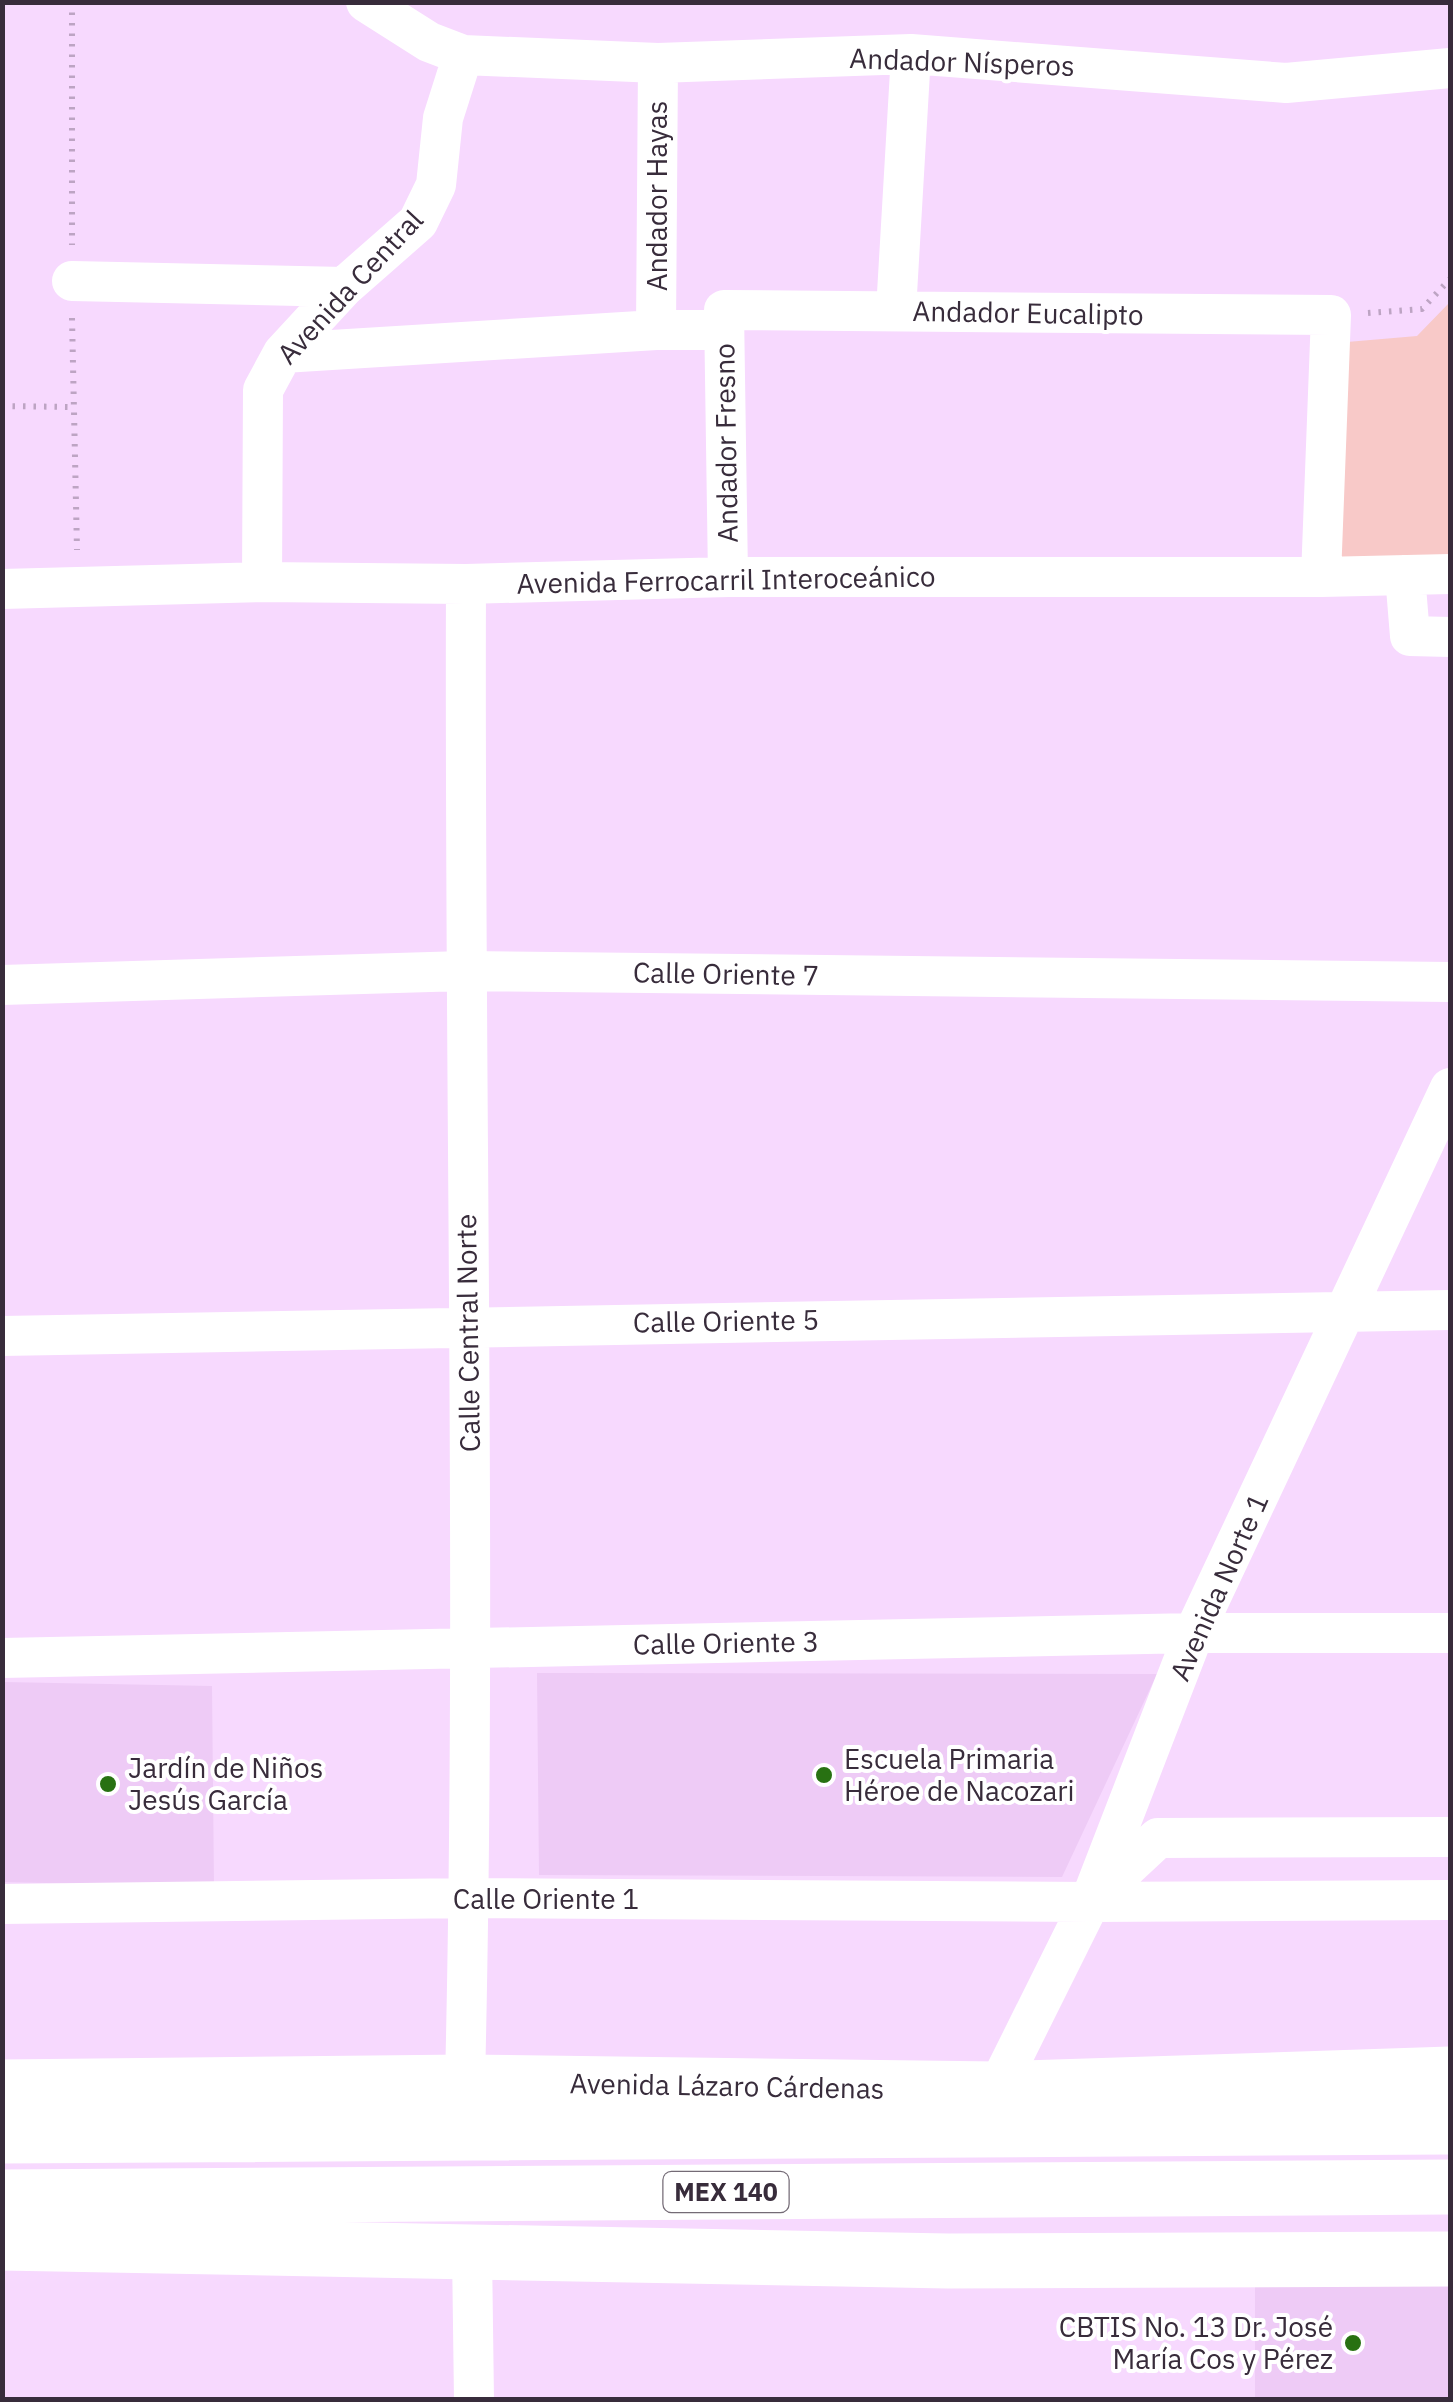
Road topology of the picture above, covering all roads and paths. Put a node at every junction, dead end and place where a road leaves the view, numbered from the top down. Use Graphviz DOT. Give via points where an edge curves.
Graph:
graph roads {
  1 [pos="366,2"];
  2 [pos="910,54"];
  3 [pos="463,56"];
  4 [pos="658,63"];
  5 [pos="1450,68"];
  6 [pos="1450,279"];
  7 [pos="72,281"];
  8 [pos="344,286"];
  9 [pos="896,311"];
  10 [pos="1331,315"];
  11 [pos="724,320"];
  12 [pos="656,330"];
  13 [pos="284,353"];
  14 [pos="2,406"];
  15 [pos="73,407"];
  16 [pos="1450,574"];
  17 [pos="1405,575"];
  18 [pos="728,577"];
  19 [pos="1321,578"];
  20 [pos="262,582"];
  21 [pos="466,584"];
  22 [pos="2,590"];
  23 [pos="1450,637"];
  24 [pos="464,971"];
  25 [pos="1450,982"];
  26 [pos="2,985"];
  27 [pos="1450,1088"];
  28 [pos="1349,1310"];
  29 [pos="1450,1310"];
  30 [pos="468,1326"];
  31 [pos="2,1336"];
  32 [pos="1194,1633"];
  33 [pos="1450,1633"];
  34 [pos="472,1648"];
  35 [pos="2,1658"];
  36 [pos="1450,1837"];
  37 [pos="470,1898"];
  38 [pos="1450,1900"];
  39 [pos="1090,1902"];
  40 [pos="2,1904"];
  41 [pos="1450,2074"];
  42 [pos="465,2082"];
  43 [pos="2,2088"];
  44 [pos="998,2089"];
  45 [pos="1450,2128"];
  46 [pos="2,2136"];
  47 [pos="1450,2187"];
  48 [pos="2,2197"];
  49 [pos="2,2243"];
  50 [pos="472,2251"];
  51 [pos="1450,2259"];
  52 [pos="474,2400"];
  1 -- 3 [label="street, Andador Nísperos"];
  2 -- 4 [label="street, Andador Nísperos"];
  2 -- 5 [label="street, Andador Nísperos" via="1286,83"];
  2 -- 9 [label="street"];
  3 -- 4 [label="street, Andador Nísperos"];
  3 -- 8 [label="street, Avenida Central" via="443,118 436,186 418,222"];
  4 -- 12 [label="street, Andador Hayas"];
  6 -- 10 [label="path" via="1422,309"];
  7 -- 8 [label="street"];
  8 -- 13 [label="street, Avenida Central"];
  9 -- 10 [label="street, Andador Eucalipto"];
  9 -- 11 [label="street, Andador Eucalipto"];
  10 -- 19 [label="street"];
  11 -- 12 [label="street, Andador Eucalipto"];
  11 -- 18 [label="street, Andador Fresno"];
  12 -- 13 [label="street, Andador Eucalipto"];
  13 -- 20 [label="street, Avenida Central" via="263,390"];
  14 -- 15 [label="path"];
  16 -- 17 [label="street, Avenida Ferrocarril Interoceánico"];
  17 -- 19 [label="street, Avenida Ferrocarril Interoceánico"];
  17 -- 23 [label="street" via="1410,636"];
  18 -- 19 [label="street, Avenida Ferrocarril Interoceánico"];
  18 -- 21 [label="street, Avenida Ferrocarril Interoceánico"];
  20 -- 21 [label="street, Avenida Ferrocarril Interoceánico"];
  20 -- 22 [label="street, Avenida Ferrocarril Interoceánico"];
  21 -- 24 [label="street, Calle Central Norte"];
  24 -- 25 [label="street, Calle Oriente 7"];
  24 -- 26 [label="street, Calle Oriente 7"];
  24 -- 30 [label="street, Calle Central Norte"];
  27 -- 28 [label="street, Avenida Norte 1"];
  28 -- 29 [label="street, Calle Oriente 5"];
  28 -- 30 [label="street, Calle Oriente 5"];
  28 -- 32 [label="street, Avenida Norte 1"];
  30 -- 31 [label="street, Calle Oriente 5"];
  30 -- 34 [label="street, Calle Central Norte"];
  32 -- 33 [label="street, Calle Oriente 3"];
  32 -- 34 [label="street, Calle Oriente 3"];
  32 -- 39 [label="street, Avenida Norte 1"];
  34 -- 35 [label="street, Calle Oriente 3"];
  34 -- 37 [label="street, Calle Central Norte"];
  36 -- 39 [label="street" via="1158,1838"];
  37 -- 39 [label="street, Calle Oriente 1"];
  37 -- 40 [label="street, Calle Oriente 1"];
  37 -- 42 [label="street, Calle Central Norte"];
  38 -- 39 [label="street, Calle Oriente 1"];
  39 -- 44 [label="street, Avenida Norte 1"];
  41 -- 44 [label="main road, Avenida Lázaro Cárdenas"];
  42 -- 43 [label="main road, Avenida Lázaro Cárdenas"];
  42 -- 44 [label="main road, Avenida Lázaro Cárdenas"];
  45 -- 46 [label="main road, Avenida Lázaro Cárdenas / MEX 140"];
  47 -- 48 [label="main road, MEX 140"];
  49 -- 50 [label="main road"];
  50 -- 51 [label="main road" via="948,2261"];
  50 -- 52 [label="street"];
}
